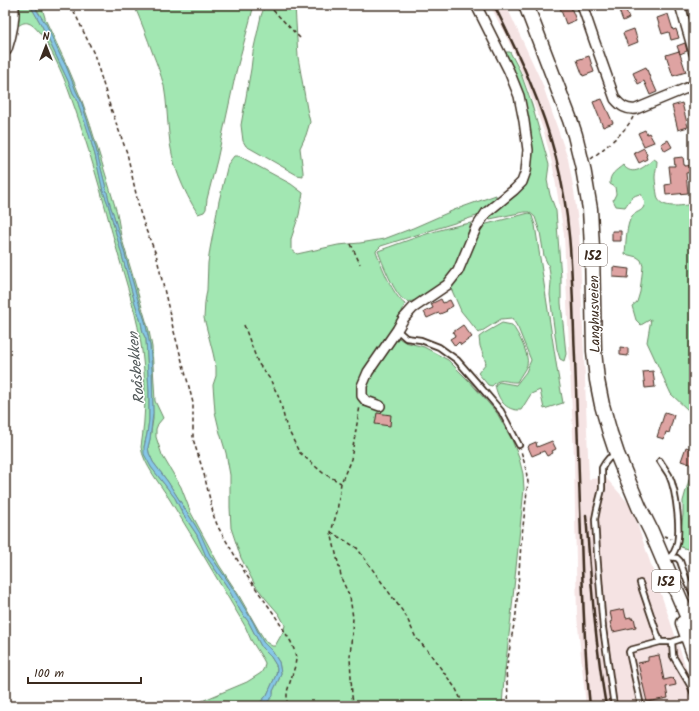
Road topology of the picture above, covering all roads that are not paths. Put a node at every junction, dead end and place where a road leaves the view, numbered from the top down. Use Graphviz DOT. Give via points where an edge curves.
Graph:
graph roads {
  1 [pos="12,5"];
  2 [pos="476,5"];
  3 [pos="526,5"];
  4 [pos="582,5"];
  5 [pos="680,5"];
  6 [pos="5,49"];
  7 [pos="694,53"];
  8 [pos="693,85"];
  9 [pos="694,99"];
  10 [pos="397,330"];
  11 [pos="380,406"];
  12 [pos="519,445"];
  13 [pos="617,454"];
  14 [pos="660,461"];
  15 [pos="664,559"];
  16 [pos="640,583"];
  17 [pos="694,596"];
  18 [pos="692,634"];
  19 [pos="660,642"];
  20 [pos="672,642"];
  21 [pos="694,654"];
  22 [pos="694,694"];
  23 [pos="614,706"];
  24 [pos="641,706"];
  1 -- 6 [label="main road" via="12,24"];
  2 -- 10 [label="street" via="518,96 528,150 526,171 522,182 486,213 476,228 458,271 447,285 413,308"];
  3 -- 13 [label="main road, Langhusveien / 152" via="570,120 583,168 592,228 596,372 605,419"];
  4 -- 8 [label="street" via="615,99 620,106 636,109"];
  5 -- 7 [label="street"];
  8 -- 9 [label="lane"];
  10 -- 11 [label="street" via="368,372 362,386 362,396 366,401"];
  10 -- 12 [label="lane" via="406,338 421,340 439,347 457,360 501,411"];
  13 -- 15 [label="main road, Langhusveien / 152"];
  13 -- 23 [label="lane" via="609,458 602,468 602,489 595,519 603,628"];
  14 -- 15 [label="lane" via="672,483 678,523 675,552"];
  15 -- 17 [label="lane" via="677,558 680,561"];
  15 -- 18 [label="main road, Langhusveien / 152"];
  16 -- 19 [label="lane"];
  18 -- 20 [label="lane"];
  18 -- 21 [label="main road, Langhusveien / 152"];
  19 -- 20 [label="lane"];
  19 -- 24 [label="lane" via="629,652"];
  20 -- 22 [label="lane" via="673,656"];
}
